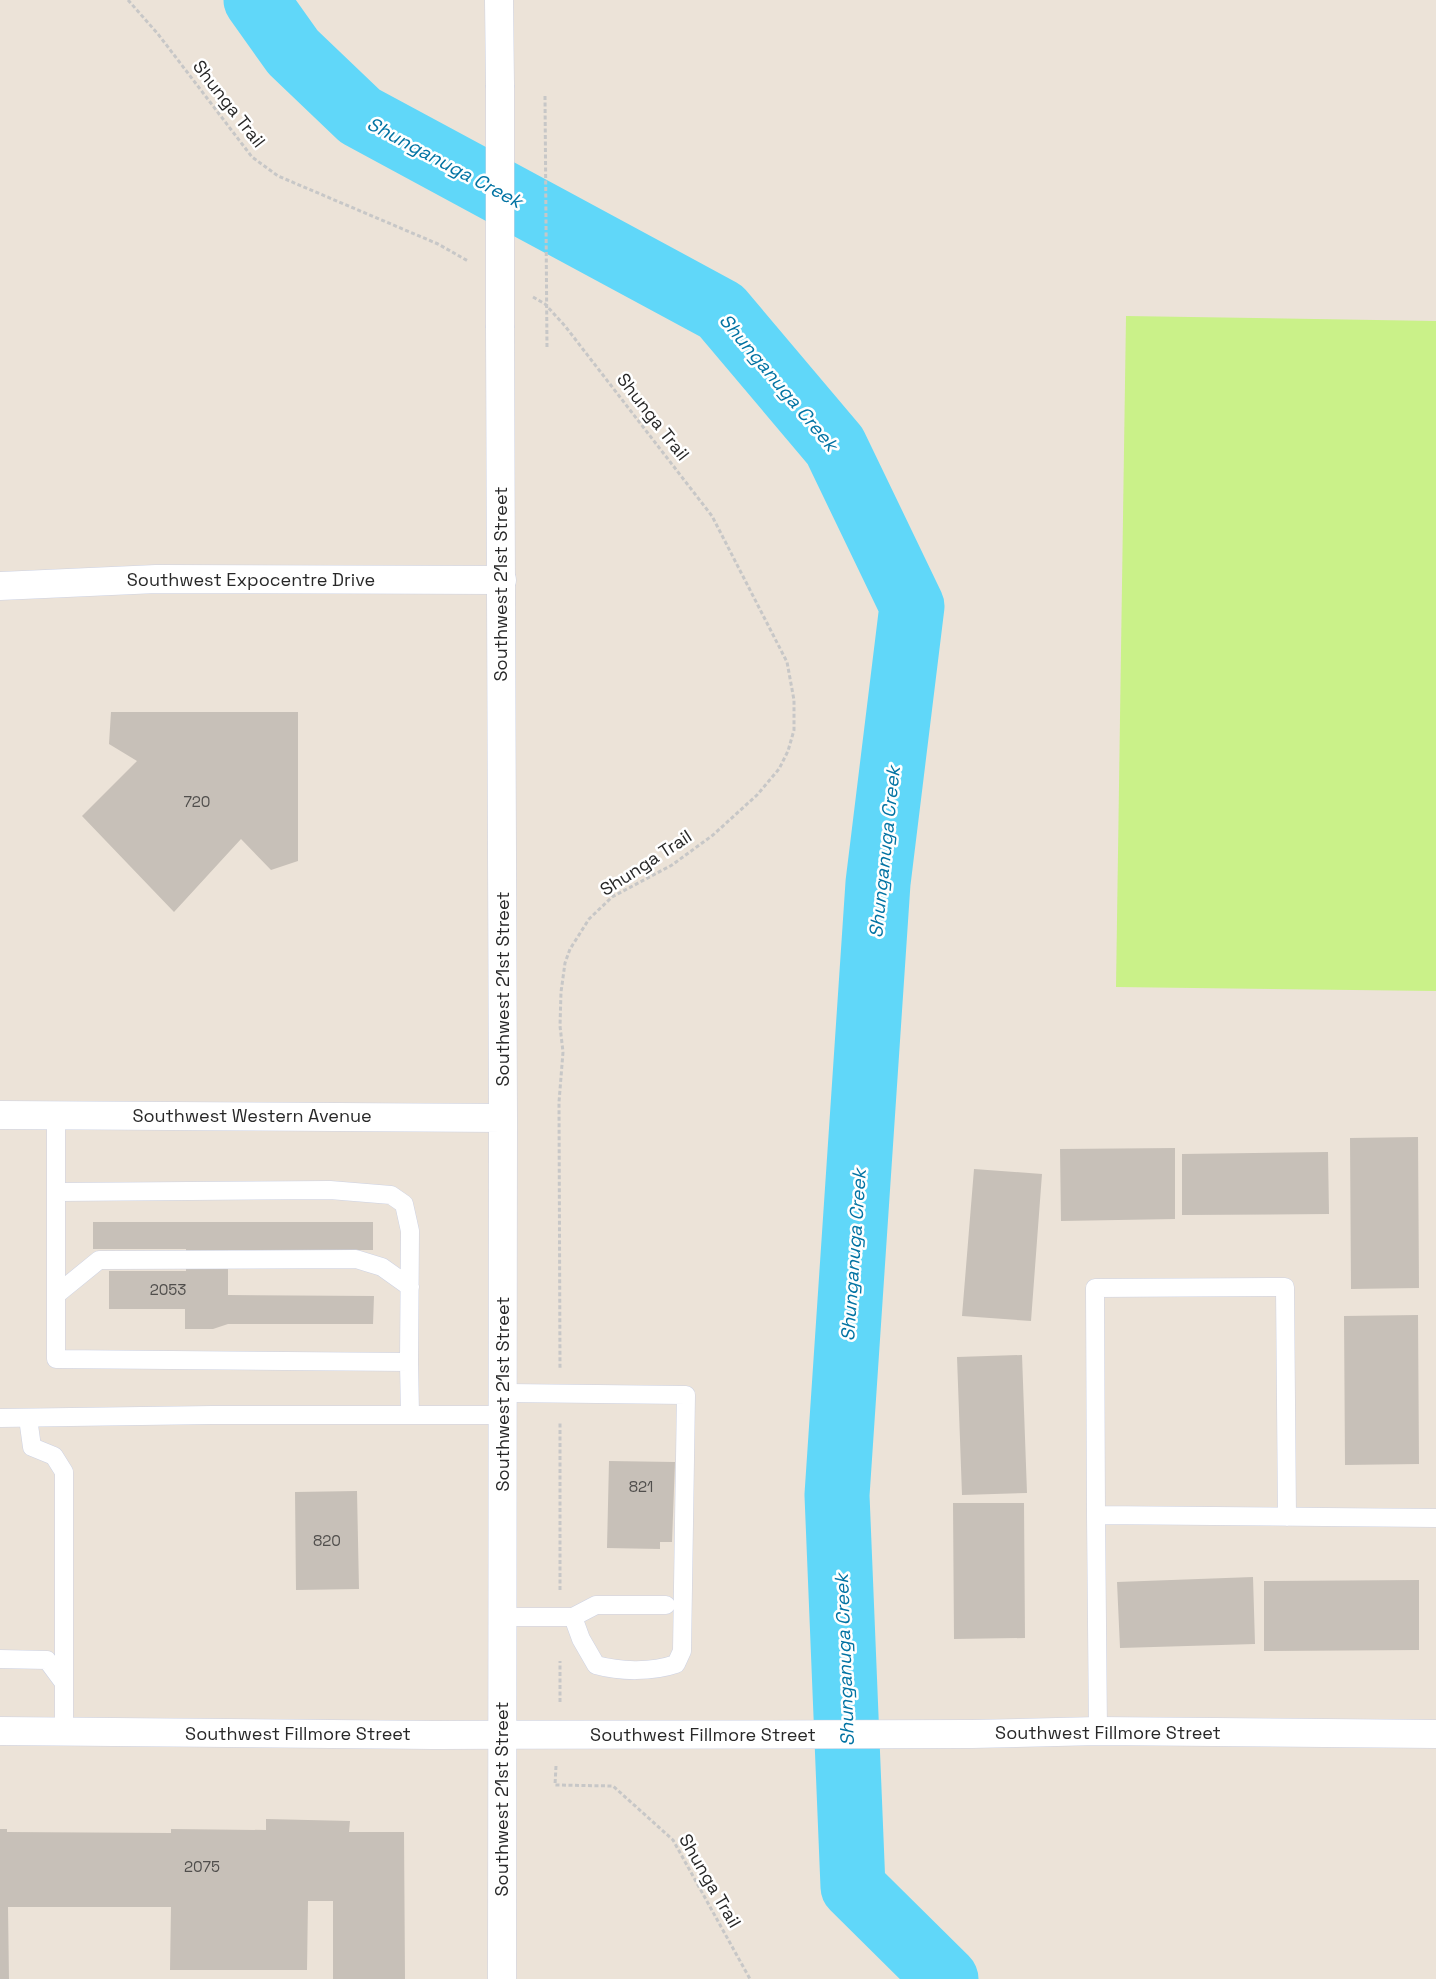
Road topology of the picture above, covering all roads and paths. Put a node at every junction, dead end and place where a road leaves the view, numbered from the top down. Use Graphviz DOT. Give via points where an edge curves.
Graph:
graph roads {
  1 [pos="128,0"];
  2 [pos="499,0"];
  3 [pos="546,96"];
  4 [pos="471,262"];
  5 [pos="529,294"];
  6 [pos="547,349"];
  7 [pos="502,580"];
  8 [pos="0,586"];
  9 [pos="565,963"];
  10 [pos="0,1116"];
  11 [pos="56,1116"];
  12 [pos="503,1118"];
  13 [pos="57,1192"];
  14 [pos="410,1287"];
  15 [pos="56,1295"];
  16 [pos="409,1362"];
  17 [pos="503,1404"];
  18 [pos="410,1414"];
  19 [pos="0,1418"];
  20 [pos="28,1418"];
  21 [pos="1096,1515"];
  22 [pos="1287,1517"];
  23 [pos="1436,1518"];
  24 [pos="666,1606"];
  25 [pos="502,1617"];
  26 [pos="572,1617"];
  27 [pos="0,1659"];
  28 [pos="64,1683"];
  29 [pos="0,1731"];
  30 [pos="1098,1731"];
  31 [pos="64,1733"];
  32 [pos="1436,1734"];
  33 [pos="502,1735"];
  34 [pos="613,1786"];
  35 [pos="502,1979"];
  36 [pos="750,1979"];
  1 -- 4 [label="path, Shunga Trail" via="252,157 278,176 438,244"];
  2 -- 7 [label="street, Southwest 21st Street, bridge"];
  3 -- 6 [label="path, bridge"];
  5 -- 9 [label="path, Shunga Trail" via="546,304 565,326 712,516 787,662 794,700 794,730 779,769 713,835 672,865 612,897 589,919"];
  7 -- 8 [label="street, Southwest Expocentre Drive" via="156,579"];
  7 -- 12 [label="street, Southwest 21st Street"];
  10 -- 11 [label="street, Southwest Western Avenue"];
  11 -- 12 [label="street, Southwest Western Avenue"];
  11 -- 13 [label="lane"];
  12 -- 17 [label="street, Southwest 21st Street"];
  13 -- 14 [label="lane" via="330,1190 391,1194 404,1204 410,1231"];
  13 -- 15 [label="lane"];
  14 -- 15 [label="lane" via="382,1267 356,1259 99,1260"];
  14 -- 16 [label="lane"];
  15 -- 16 [label="lane" via="56,1359"];
  16 -- 18 [label="lane"];
  17 -- 18 [label="lane"];
  17 -- 25 [label="street, Southwest 21st Street"];
  17 -- 26 [label="lane" via="686,1395 682,1650 676,1664 662,1669 611,1669 596,1665"];
  18 -- 20 [label="lane"];
  19 -- 20 [label="lane"];
  20 -- 28 [label="lane" via="32,1447 54,1456 64,1472"];
  21 -- 22 [label="lane"];
  21 -- 22 [label="lane" via="1095,1288 1285,1287"];
  21 -- 30 [label="lane"];
  22 -- 23 [label="lane"];
  24 -- 26 [label="lane" via="596,1605"];
  25 -- 26 [label="lane"];
  25 -- 33 [label="street, Southwest 21st Street"];
  27 -- 28 [label="lane" via="47,1660"];
  28 -- 31 [label="lane"];
  29 -- 31 [label="street, Southwest Fillmore Street"];
  30 -- 32 [label="street, Southwest Fillmore Street"];
  30 -- 33 [label="street, Southwest Fillmore Street"];
  31 -- 33 [label="street, Southwest Fillmore Street"];
  33 -- 35 [label="street, Southwest 21st Street"];
  34 -- 36 [label="path, Shunga Trail" via="673,1840"];
}
